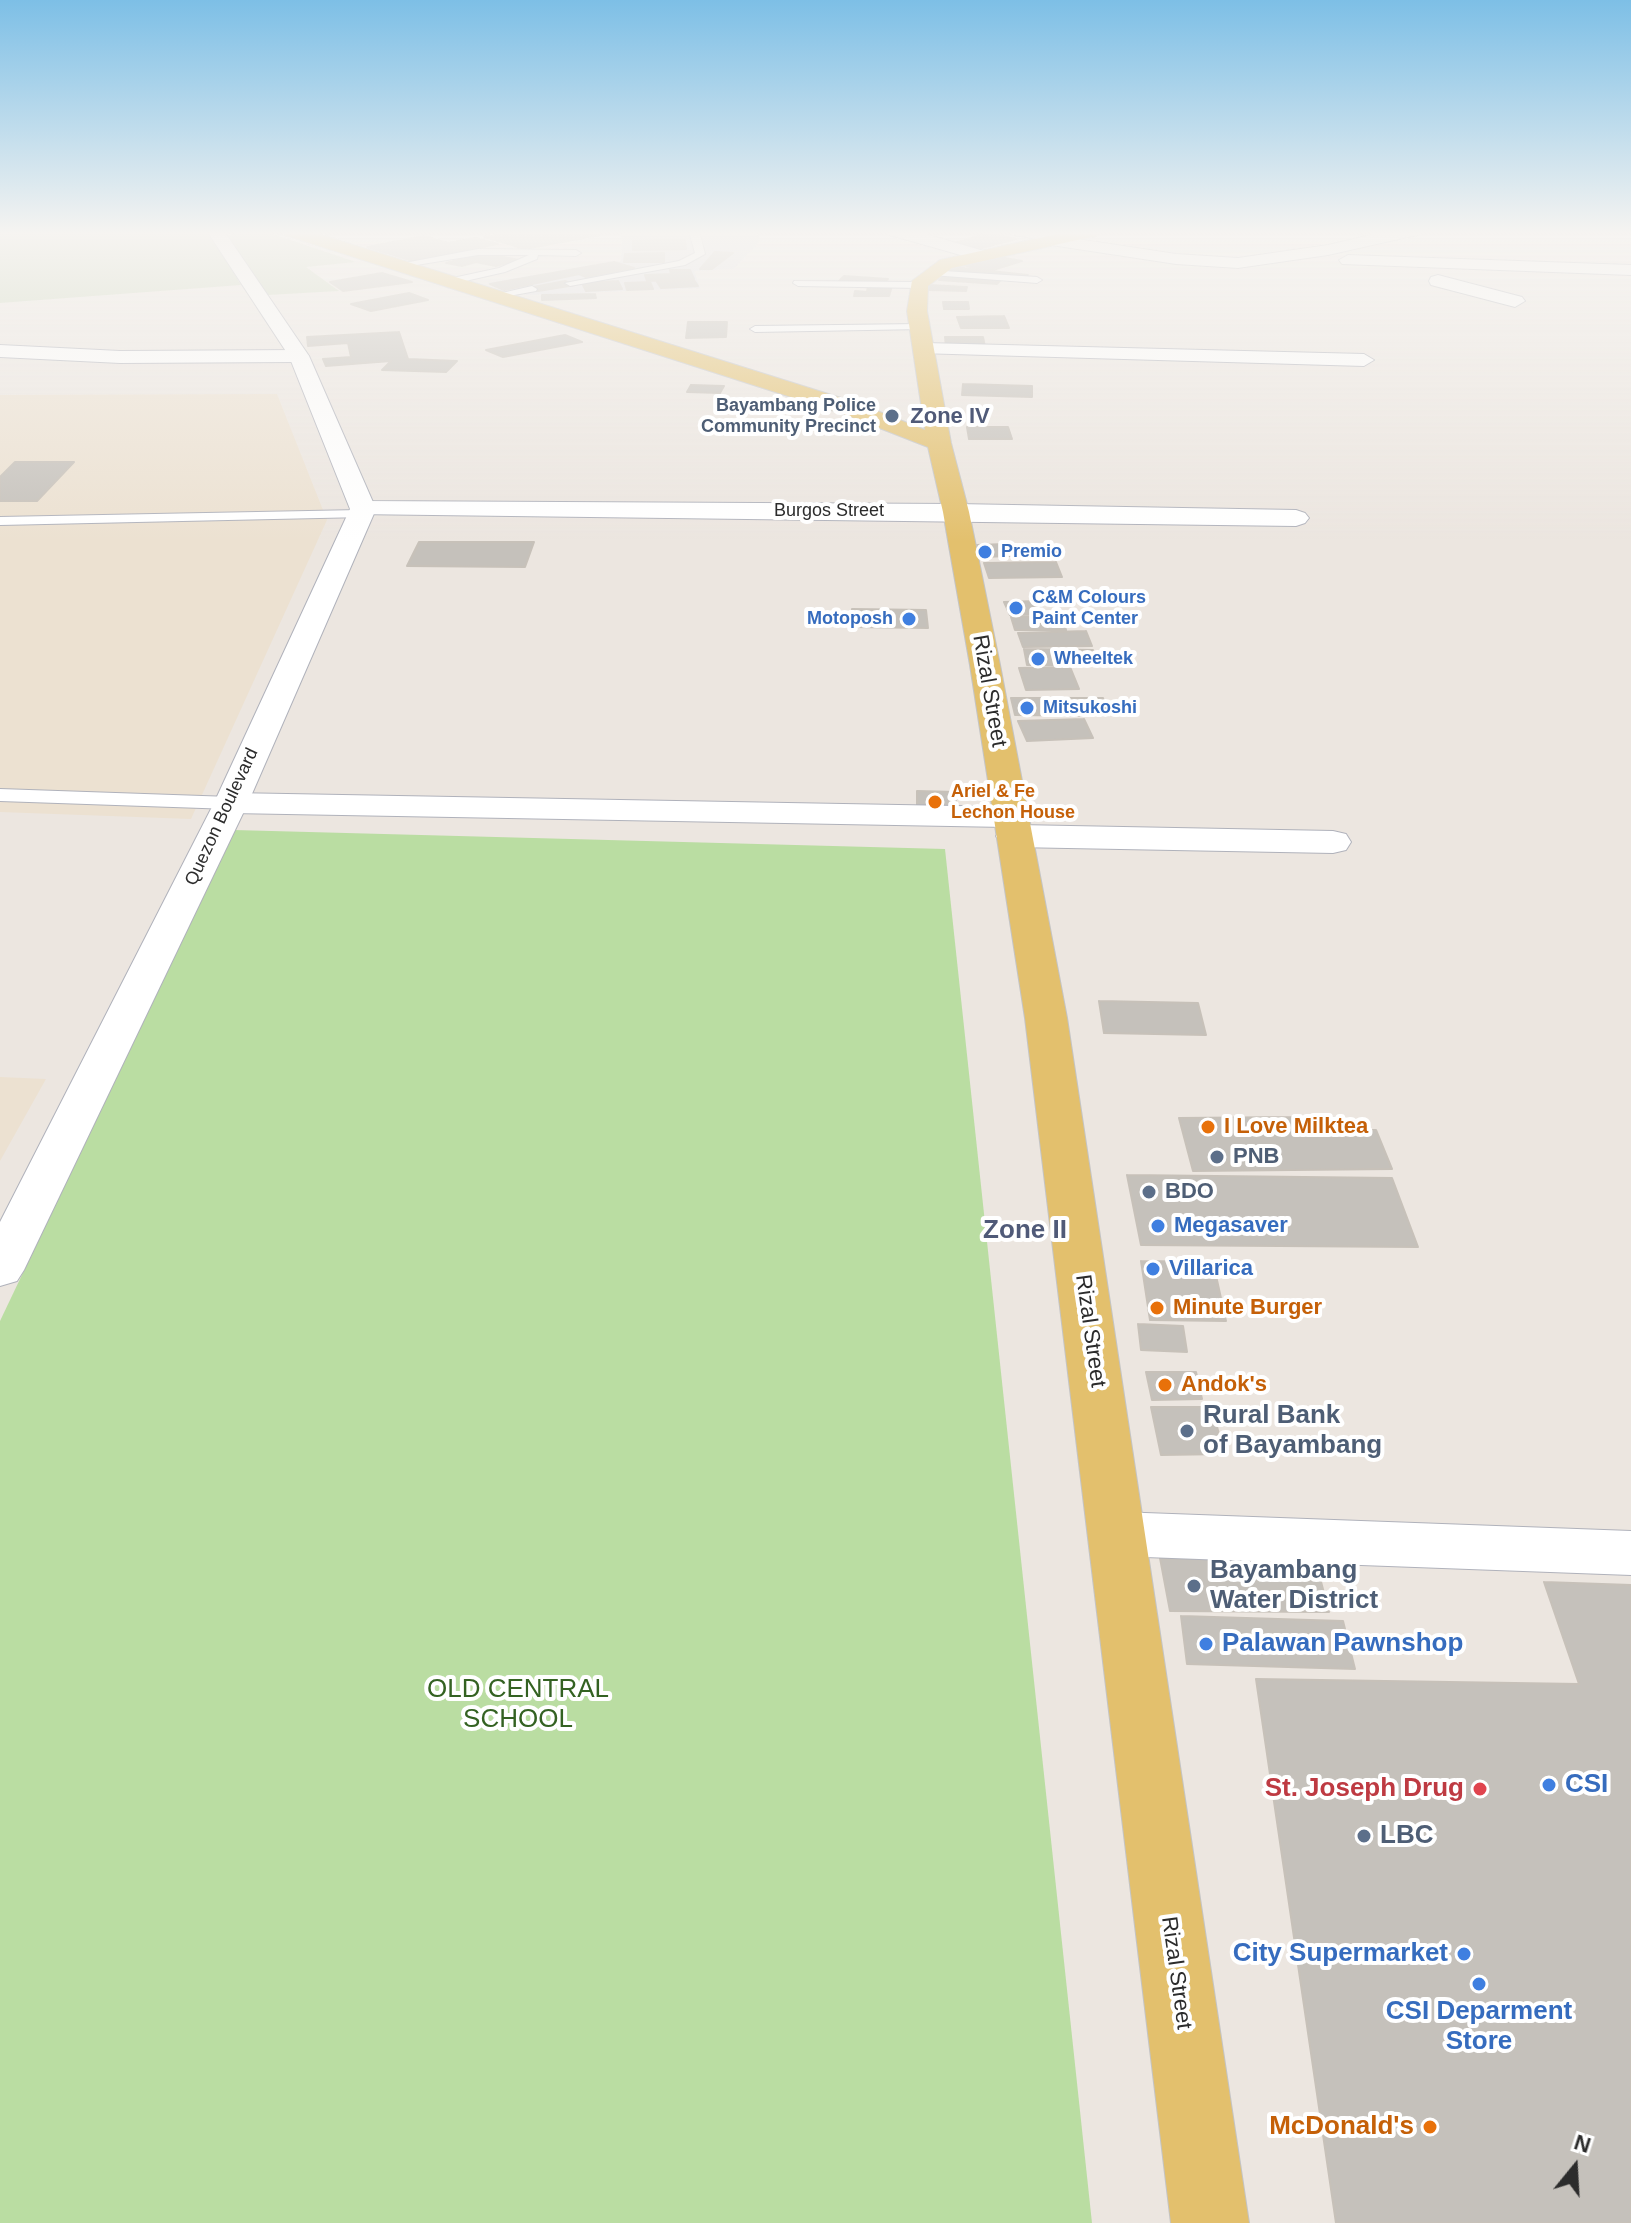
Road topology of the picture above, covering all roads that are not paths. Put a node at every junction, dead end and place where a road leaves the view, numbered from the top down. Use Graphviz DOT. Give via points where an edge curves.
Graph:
graph roads {
  1 [pos="285,335"];
  2 [pos="621,335"];
  3 [pos="922,335"];
  4 [pos="925,349"];
  5 [pos="0,354"];
  6 [pos="299,356"];
  7 [pos="1364,360"];
  8 [pos="849,408"];
  9 [pos="935,421"];
  10 [pos="362,512"];
  11 [pos="956,512"];
  12 [pos="1296,518"];
  13 [pos="0,521"];
  14 [pos="0,795"];
  15 [pos="231,803"];
  16 [pos="1012,827"];
  17 [pos="1333,842"];
  18 [pos="0,1270"];
  19 [pos="1118,1534"];
  20 [pos="1631,1553"];
  21 [pos="1210,2223"];
  1 -- 6 [label="street"];
  2 -- 8 [label="main road"];
  3 -- 4 [label="main road, Rizal Street"];
  4 -- 7 [label="street"];
  4 -- 9 [label="main road, Rizal Street"];
  5 -- 6 [label="street"];
  6 -- 10 [label="street"];
  8 -- 9 [label="main road"];
  8 -- 9 [label="main road" via="897,402"];
  9 -- 11 [label="main road, Rizal Street"];
  10 -- 11 [label="street, Burgos Street"];
  10 -- 13 [label="lane"];
  10 -- 15 [label="street, Quezon Boulevard"];
  11 -- 12 [label="street, Burgos Street"];
  11 -- 16 [label="main road, Rizal Street"];
  14 -- 15 [label="lane"];
  15 -- 16 [label="street"];
  15 -- 18 [label="street, Quezon Boulevard"];
  16 -- 17 [label="street"];
  16 -- 19 [label="main road, Rizal Street" via="1046,1018"];
  19 -- 20 [label="street"];
  19 -- 21 [label="main road, Rizal Street"];
}
